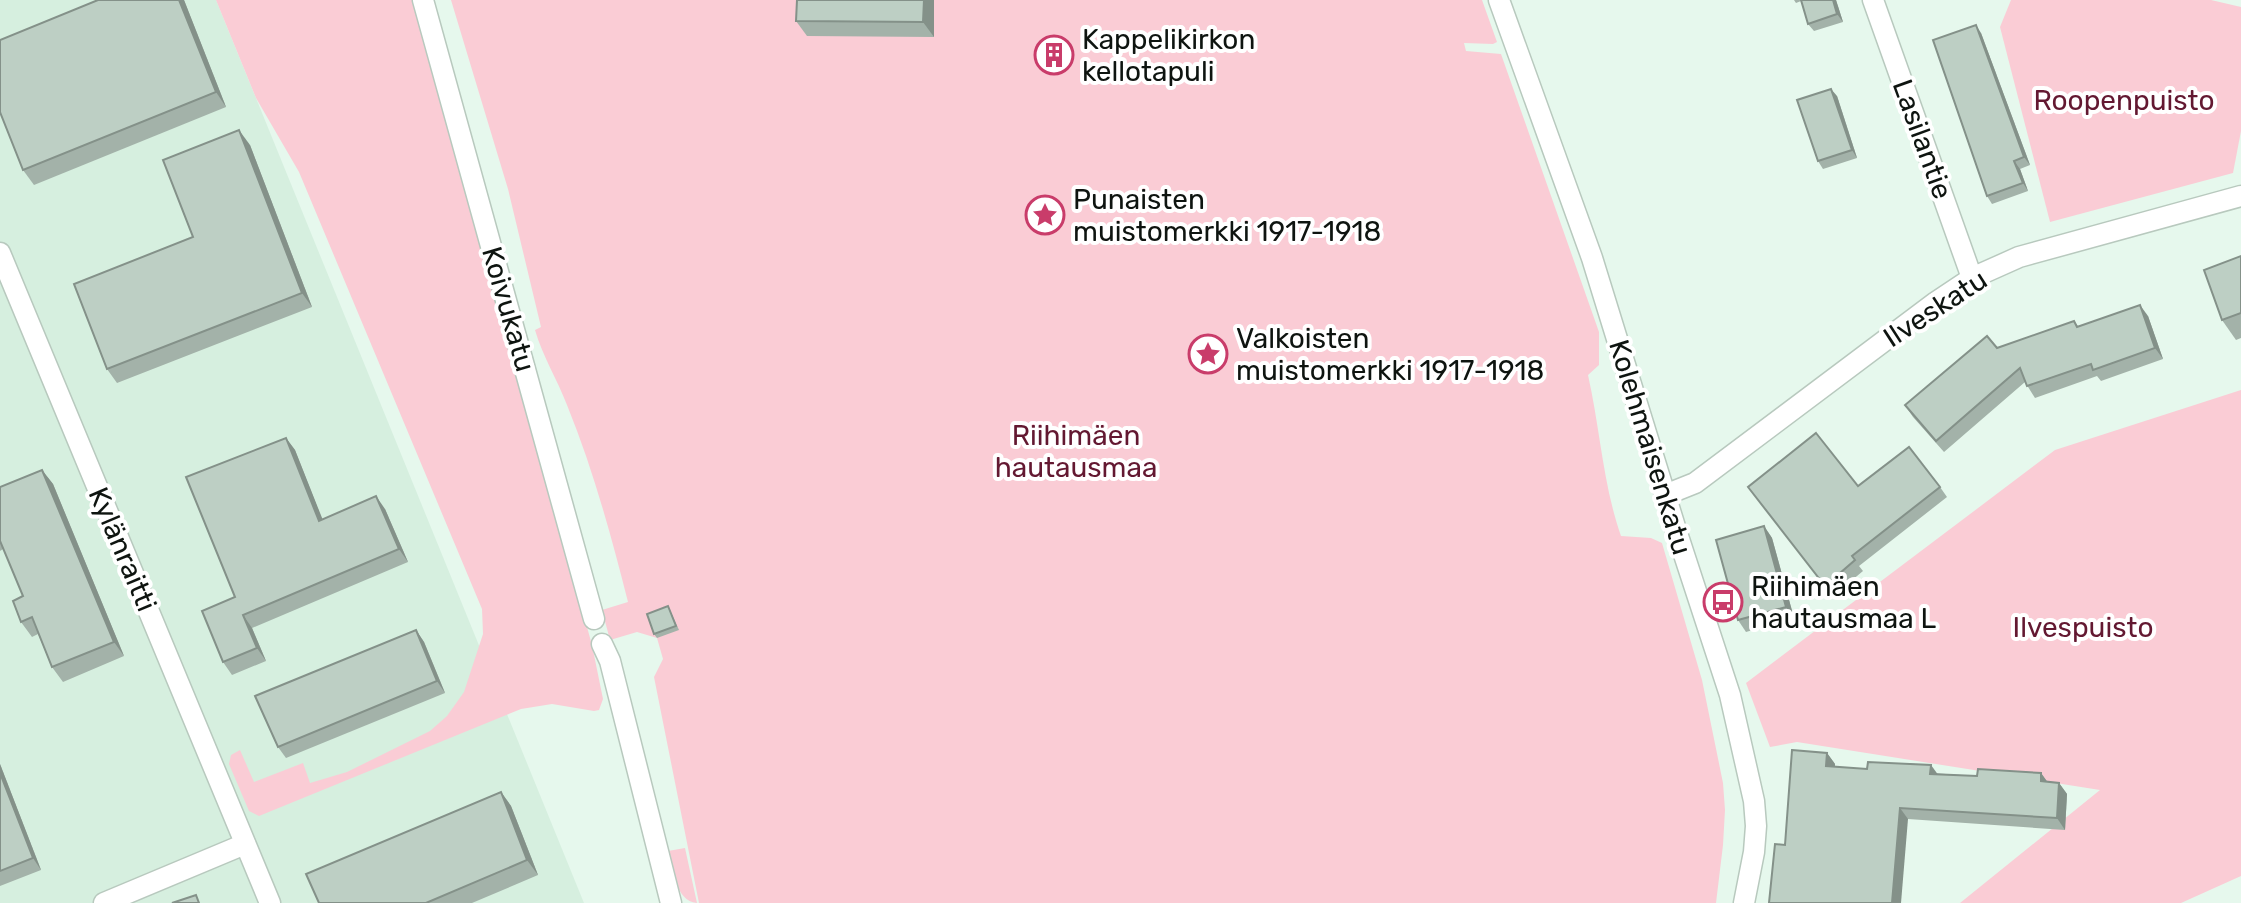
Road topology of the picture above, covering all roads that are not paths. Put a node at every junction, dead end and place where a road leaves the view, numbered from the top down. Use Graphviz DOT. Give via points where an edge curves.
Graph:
graph roads {
  1 [pos="423,0"];
  2 [pos="1499,0"];
  3 [pos="1873,0"];
  4 [pos="2241,196"];
  5 [pos="0,253"];
  6 [pos="1972,278"];
  7 [pos="1665,495"];
  8 [pos="594,619"];
  9 [pos="602,644"];
  10 [pos="245,844"];
  11 [pos="104,903"];
  12 [pos="270,903"];
  13 [pos="671,903"];
  14 [pos="1744,903"];
  1 -- 8 [label="street, Koivukatu"];
  2 -- 7 [label="street, Kolehmaisenkatu" via="1592,258"];
  3 -- 6 [label="street, Lasilantie"];
  4 -- 6 [label="street, Ilveskatu" via="2019,257"];
  5 -- 10 [label="street, Kylänraitti"];
  6 -- 7 [label="street, Ilveskatu" via="1695,483"];
  7 -- 14 [label="street, Kolehmaisenkatu" via="1730,695 1754,801 1754,852"];
  9 -- 13 [label="street"];
  10 -- 11 [label="street"];
  10 -- 12 [label="street, Kylänraitti"];
}
